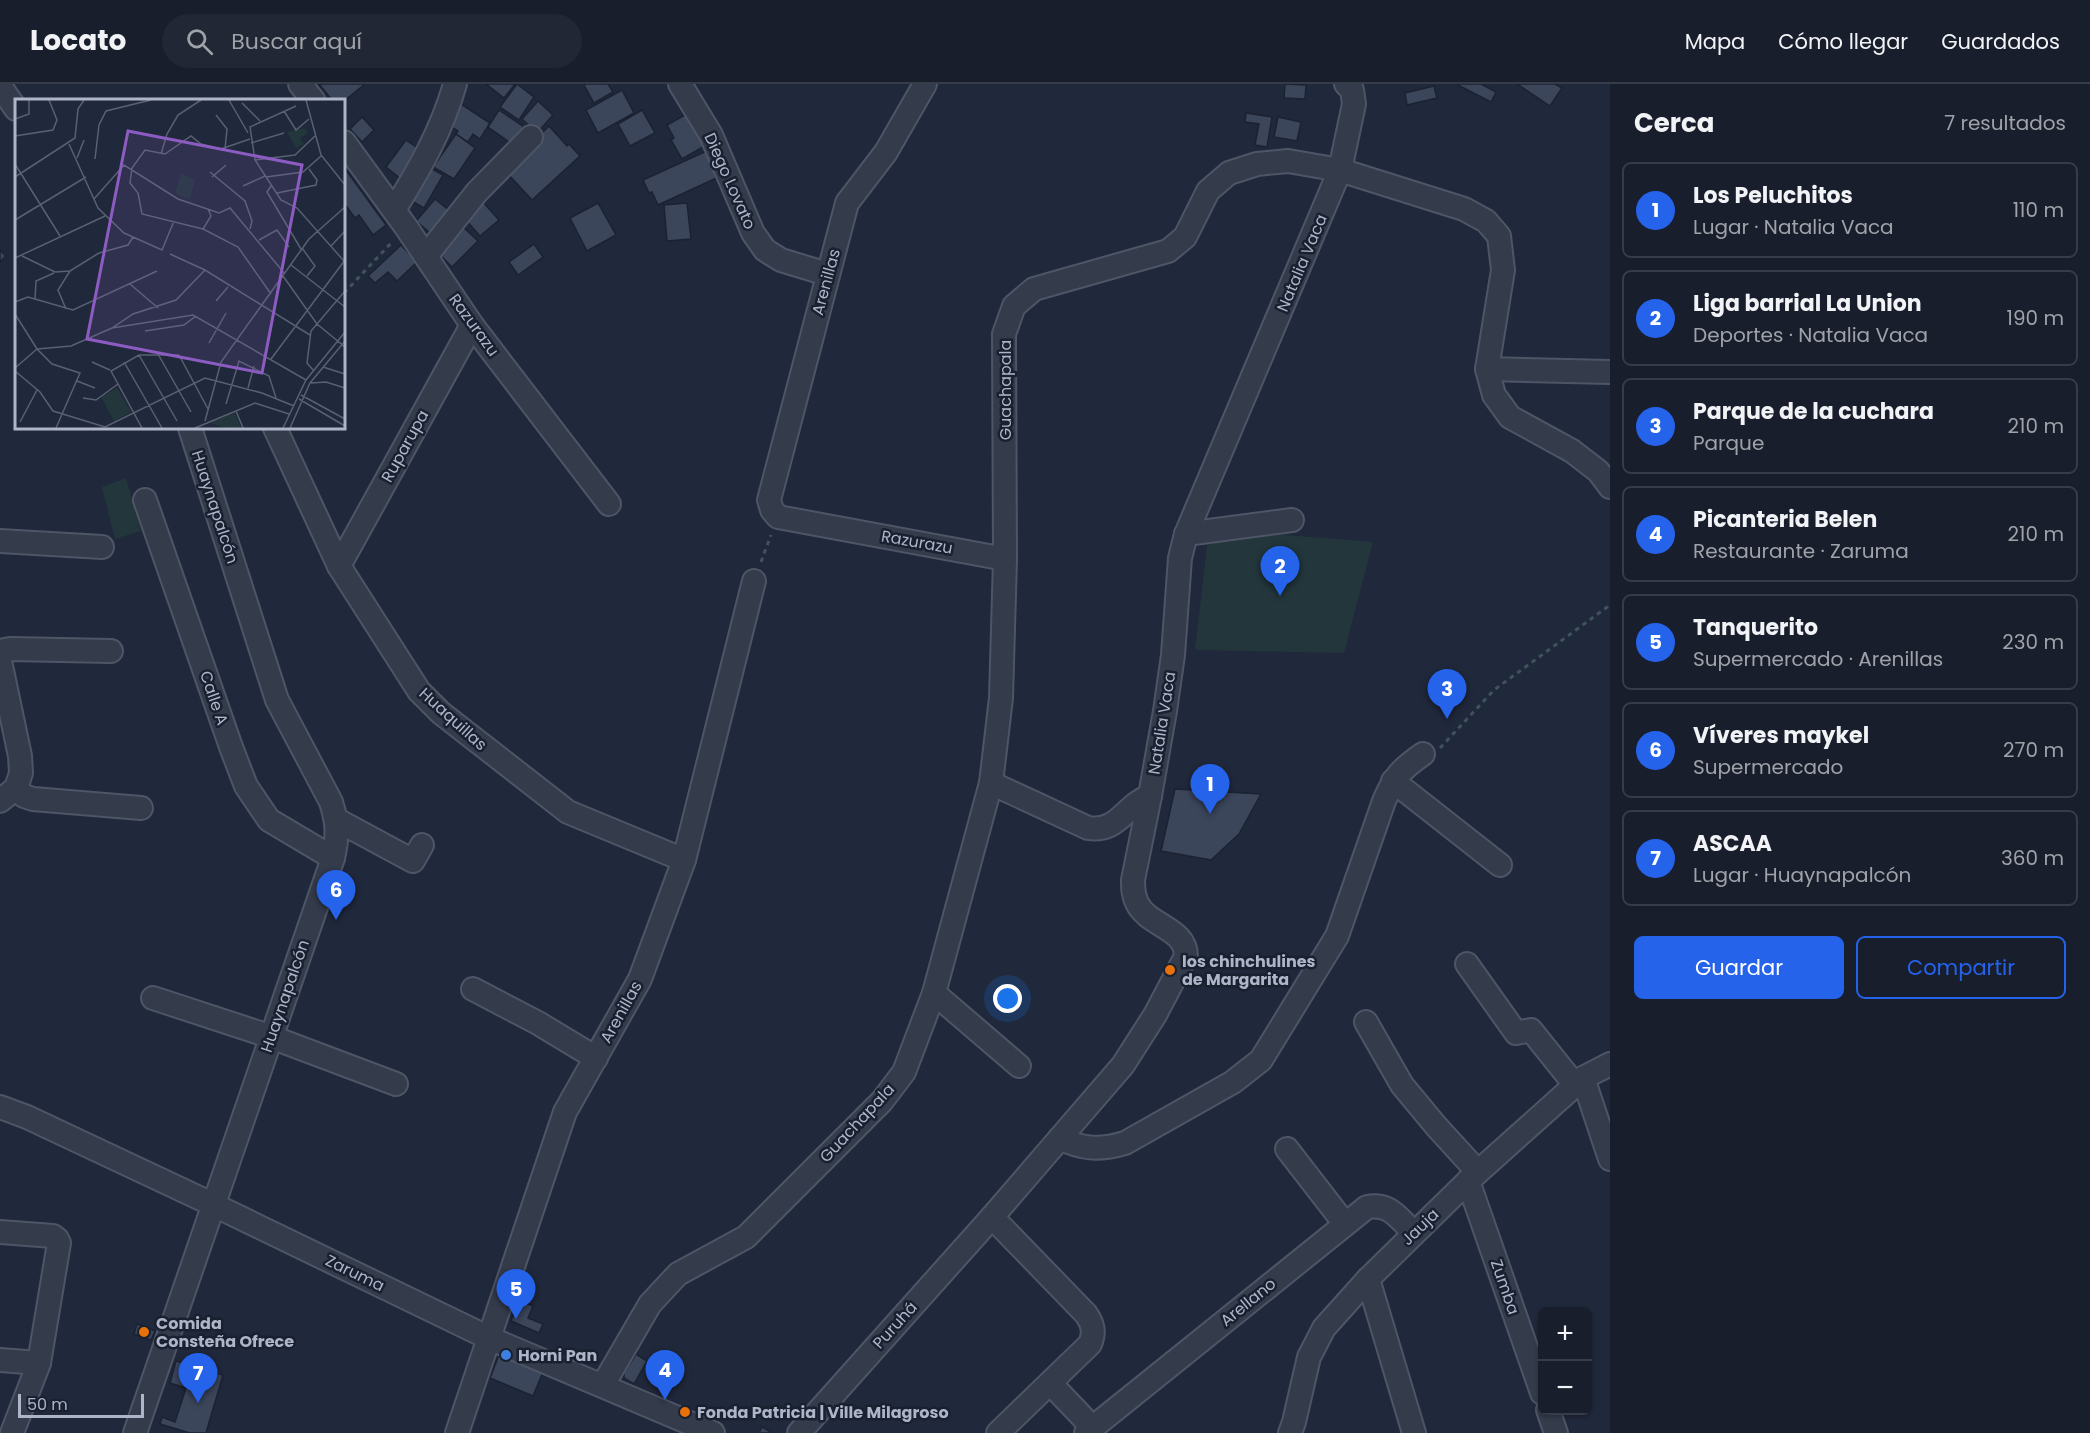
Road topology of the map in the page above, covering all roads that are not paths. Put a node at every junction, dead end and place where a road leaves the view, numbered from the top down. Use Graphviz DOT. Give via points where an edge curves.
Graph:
graph roads {
  1 [pos="300,84"];
  2 [pos="455,84"];
  3 [pos="680,84"];
  4 [pos="925,84"];
  5 [pos="1346,84"];
  6 [pos="0,86"];
  7 [pos="312,99"];
  8 [pos="15,108"];
  9 [pos="531,137"];
  10 [pos="345,143"];
  11 [pos="1341,170"];
  12 [pos="400,218"];
  13 [pos="426,256"];
  14 [pos="827,274"];
  15 [pos="472,325"];
  16 [pos="1487,369"];
  17 [pos="1610,372"];
  18 [pos="190,429"];
  19 [pos="275,429"];
  20 [pos="1610,487"];
  21 [pos="145,500"];
  22 [pos="609,504"];
  23 [pos="774,508"];
  24 [pos="1292,520"];
  25 [pos="1186,534"];
  26 [pos="0,541"];
  27 [pos="102,547"];
  28 [pos="1005,559"];
  29 [pos="339,567"];
  30 [pos="754,581"];
  31 [pos="0,651"];
  32 [pos="111,651"];
  33 [pos="0,661"];
  34 [pos="1423,754"];
  35 [pos="1393,781"];
  36 [pos="991,783"];
  37 [pos="8,795"];
  38 [pos="1150,796"];
  39 [pos="141,807"];
  40 [pos="337,820"];
  41 [pos="422,845"];
  42 [pos="333,858"];
  43 [pos="684,860"];
  44 [pos="1500,865"];
  45 [pos="1467,964"];
  46 [pos="473,988"];
  47 [pos="934,993"];
  48 [pos="153,998"];
  49 [pos="1366,1022"];
  50 [pos="270,1038"];
  51 [pos="596,1058"];
  52 [pos="1610,1064"];
  53 [pos="1019,1066"];
  54 [pos="1579,1081"];
  55 [pos="396,1084"];
  56 [pos="0,1107"];
  57 [pos="1060,1138"];
  58 [pos="1287,1149"];
  59 [pos="1610,1159"];
  60 [pos="1473,1176"];
  61 [pos="214,1204"];
  62 [pos="992,1216"];
  63 [pos="1345,1224"];
  64 [pos="0,1232"];
  65 [pos="1414,1233"];
  66 [pos="1368,1279"];
  67 [pos="489,1338"];
  68 [pos="0,1360"];
  69 [pos="39,1363"];
  70 [pos="1538,1380"];
  71 [pos="1050,1383"];
  72 [pos="603,1385"];
  73 [pos="1550,1415"];
  74 [pos="1089,1430"];
  75 [pos="12,1433"];
  76 [pos="135,1433"];
  77 [pos="457,1433"];
  78 [pos="713,1433"];
  79 [pos="799,1433"];
  80 [pos="998,1433"];
  81 [pos="1290,1433"];
  82 [pos="1414,1433"];
  83 [pos="1556,1433"];
  1 -- 7 [label="street"];
  2 -- 12 [label="street"];
  3 -- 14 [label="street, Diego Lovato" via="711,135 753,233 765,250 781,260"];
  4 -- 14 [label="street, Arenillas" via="886,152 847,203"];
  5 -- 11 [label="street, Natalia Vaca" via="1352,90 1354,104"];
  6 -- 8 [label="street"];
  9 -- 13 [label="street" via="477,192"];
  10 -- 12 [label="street, Razurazu"];
  11 -- 16 [label="street, Guachapala" via="1464,209 1486,221 1498,236 1503,270"];
  11 -- 25 [label="street, Natalia Vaca"];
  11 -- 28 [label="street, Guachapala" via="1288,161 1257,164 1229,174 1208,191 1185,237 1168,251 1035,289 1014,306 1004,334"];
  12 -- 13 [label="street, Razurazu"];
  13 -- 15 [label="street, Razurazu"];
  14 -- 23 [label="street, Arenillas"];
  15 -- 22 [label="street, Razurazu"];
  15 -- 29 [label="street, Ruparupa"];
  16 -- 17 [label="street"];
  16 -- 20 [label="street" via="1494,395 1510,417 1572,452 1598,471"];
  18 -- 40 [label="street, Huaynapalcón" via="277,700"];
  19 -- 29 [label="street, Huaquillas"];
  21 -- 42 [label="street, Calle A" via="246,786 269,820"];
  23 -- 28 [label="street, Razurazu"];
  24 -- 25 [label="street"];
  25 -- 38 [label="street, Natalia Vaca" via="1180,558 1173,655"];
  26 -- 27 [label="street"];
  28 -- 36 [label="street, Guachapala" via="1000,698"];
  29 -- 43 [label="street, Huaquillas" via="420,691 441,712 568,812"];
  30 -- 43 [label="street, Arenillas"];
  31 -- 32 [label="street"];
  33 -- 37 [label="street" via="20,756 21,773"];
  34 -- 35 [label="street"];
  35 -- 44 [label="street"];
  35 -- 57 [label="street" via="1337,936 1261,1060 1233,1082 1125,1143 1091,1149"];
  36 -- 38 [label="street" via="1096,830 1106,828 1139,800"];
  36 -- 47 [label="street, Guachapala"];
  37 -- 39 [label="street"];
  38 -- 57 [label="street, Natalia Vaca" via="1132,880 1133,892 1143,911 1182,940 1186,956 1123,1065"];
  40 -- 41 [label="street" via="413,861"];
  40 -- 42 [label="street, Huaynapalcón"];
  42 -- 50 [label="street, Huaynapalcón"];
  43 -- 51 [label="street, Arenillas" via="640,980"];
  45 -- 54 [label="street" via="1516,1033 1531,1030"];
  46 -- 51 [label="street"];
  47 -- 53 [label="street"];
  47 -- 72 [label="street, Guachapala" via="904,1072 882,1101 746,1237 678,1274 650,1304"];
  48 -- 50 [label="street"];
  49 -- 60 [label="street" via="1402,1085"];
  50 -- 55 [label="street"];
  50 -- 61 [label="street, Huaynapalcón"];
  51 -- 67 [label="street, Arenillas" via="565,1112"];
  52 -- 54 [label="street, Jauja"];
  54 -- 59 [label="street"];
  54 -- 60 [label="street, Jauja"];
  56 -- 61 [label="street, Zaruma"];
  57 -- 62 [label="street, Natalia Vaca"];
  58 -- 63 [label="street"];
  60 -- 65 [label="street, Jauja"];
  60 -- 70 [label="street, Zumba"];
  61 -- 67 [label="street, Zaruma"];
  61 -- 76 [label="street, Huaynapalcón"];
  62 -- 71 [label="street" via="1091,1321 1093,1337 1089,1344"];
  62 -- 79 [label="street, Puruhá"];
  63 -- 65 [label="street, Arellano" via="1367,1208 1384,1207"];
  63 -- 74 [label="street, Arellano"];
  64 -- 69 [label="street" via="53,1236 59,1244"];
  65 -- 66 [label="street, Jauja"];
  66 -- 81 [label="street, Jauja" via="1324,1328 1309,1357"];
  66 -- 82 [label="street"];
  67 -- 72 [label="street, Zaruma"];
  67 -- 77 [label="street, Arenillas"];
  68 -- 69 [label="street"];
  69 -- 75 [label="street"];
  71 -- 74 [label="street"];
  71 -- 80 [label="street"];
  72 -- 78 [label="street, Zaruma"];
  73 -- 83 [label="street"];
}
